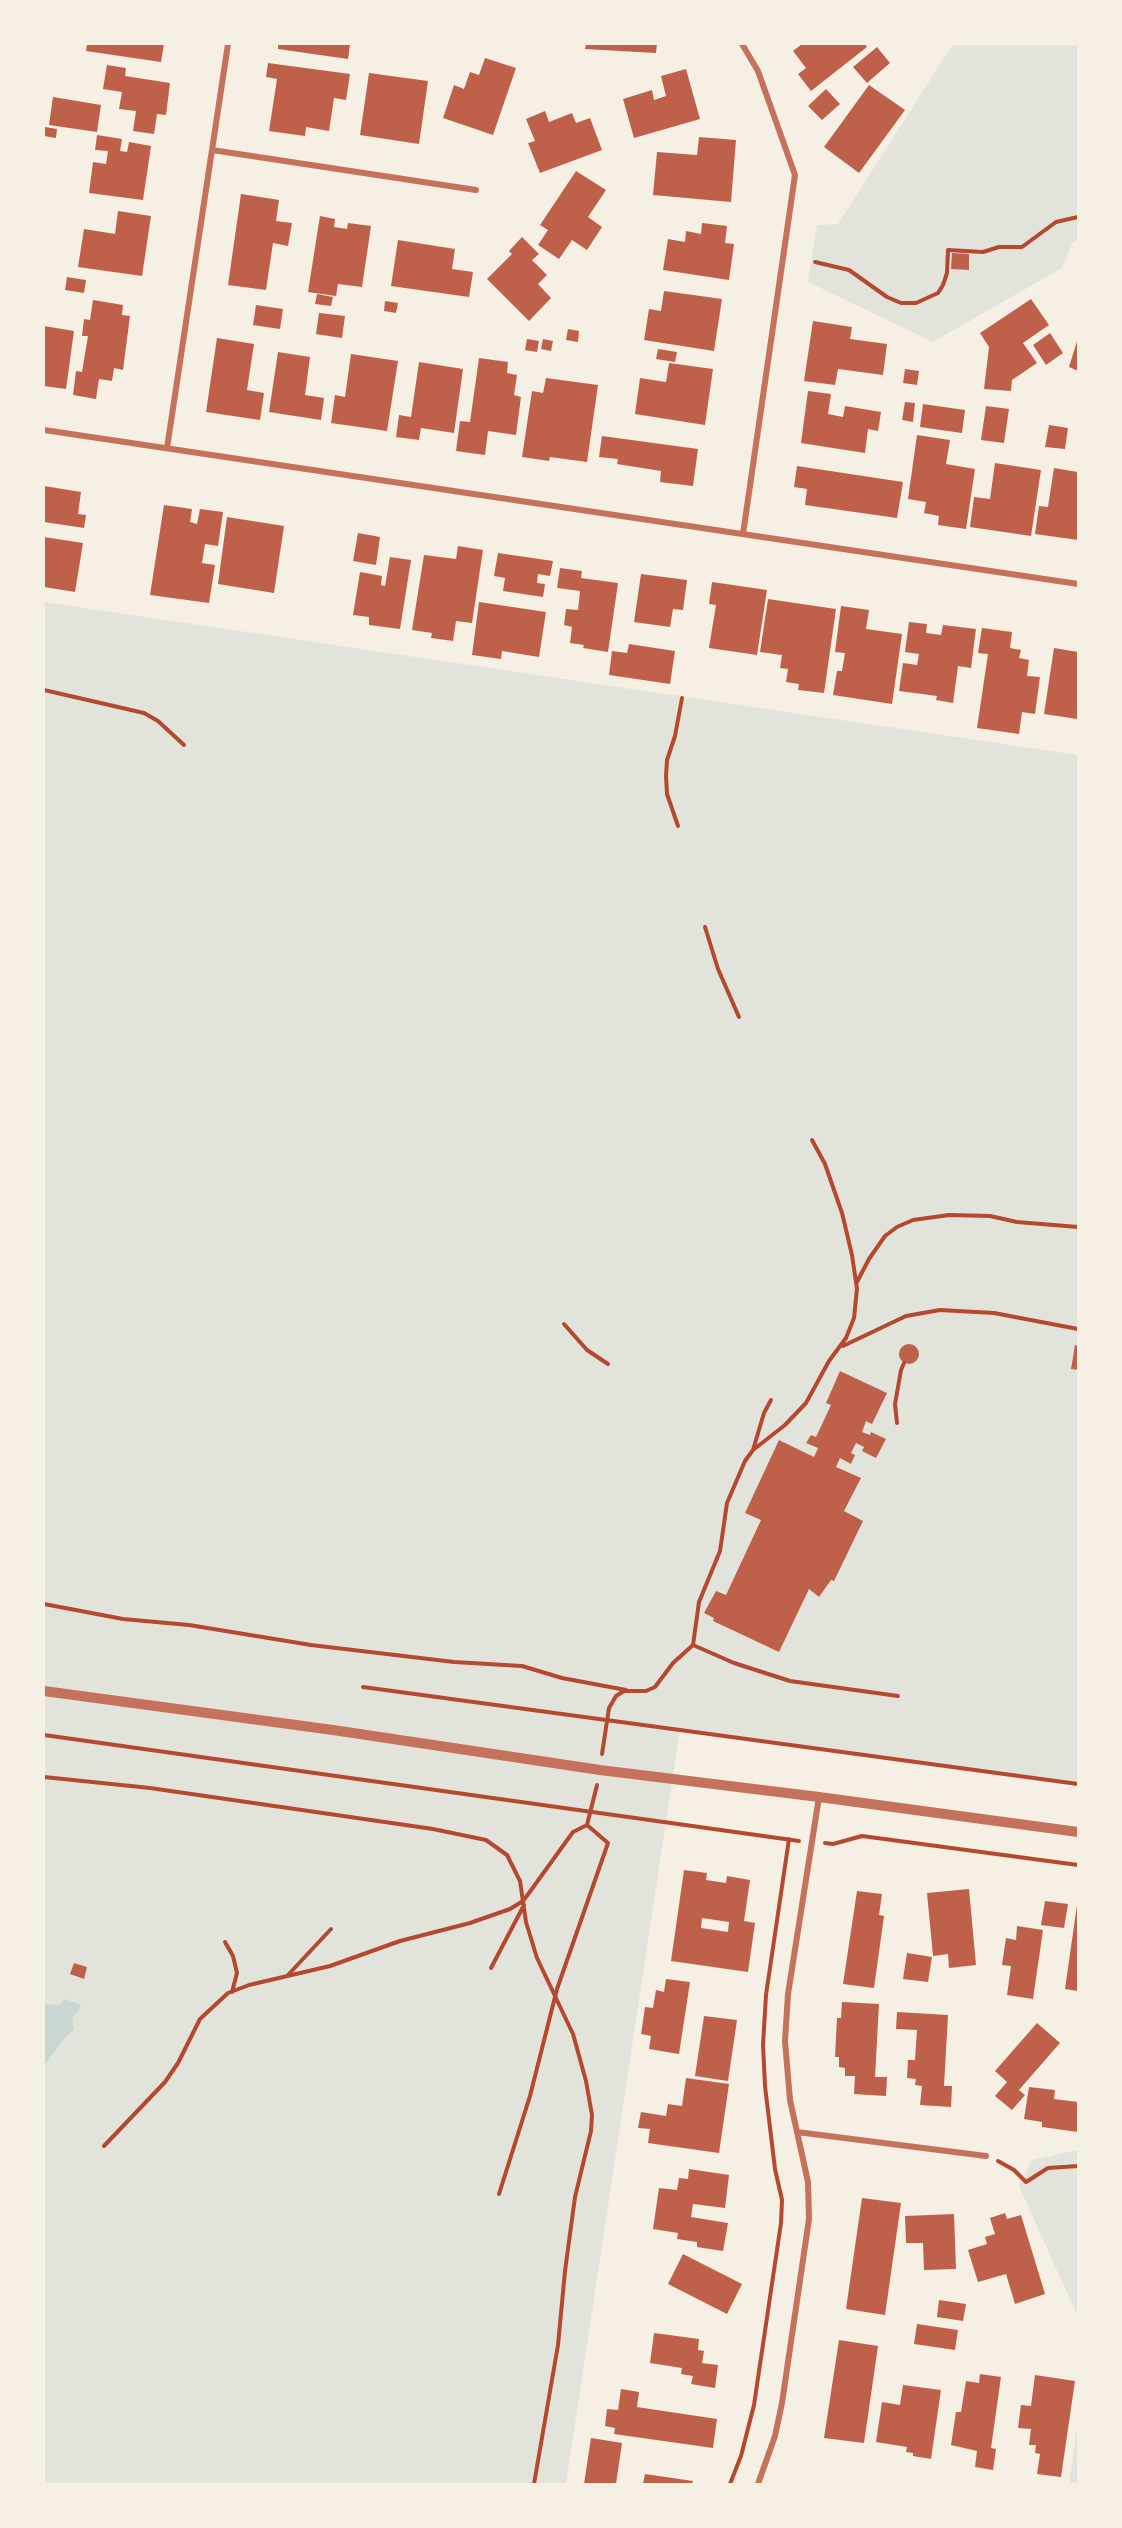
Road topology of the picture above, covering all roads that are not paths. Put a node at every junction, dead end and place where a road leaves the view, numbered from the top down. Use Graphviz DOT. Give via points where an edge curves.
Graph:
graph roads {
  1 [pos="228,44"];
  2 [pos="742,44"];
  3 [pos="212,150"];
  4 [pos="476,190"];
  5 [pos="44,429"];
  6 [pos="167,448"];
  7 [pos="743,534"];
  8 [pos="1078,584"];
  9 [pos="44,1690"];
  10 [pos="819,1797"];
  11 [pos="1078,1832"];
  12 [pos="797,2132"];
  13 [pos="986,2156"];
  14 [pos="758,2484"];
  1 -- 3 [label="street"];
  2 -- 7 [label="street" via="758,71 795,175"];
  3 -- 4 [label="street"];
  3 -- 6 [label="street"];
  5 -- 6 [label="street"];
  6 -- 7 [label="street"];
  7 -- 8 [label="street"];
  9 -- 10 [label="street" via="600,1770"];
  10 -- 11 [label="street"];
  10 -- 12 [label="street" via="785,2032"];
  12 -- 13 [label="street"];
  12 -- 14 [label="street" via="809,2195 807,2237 782,2403"];
}
